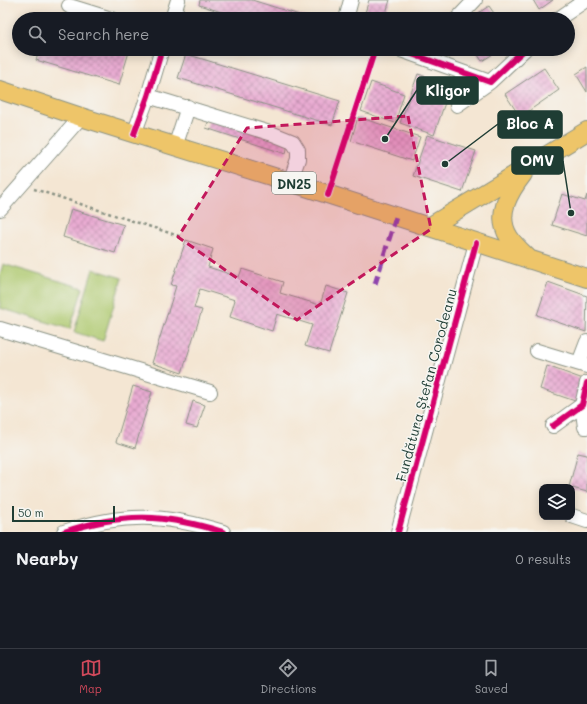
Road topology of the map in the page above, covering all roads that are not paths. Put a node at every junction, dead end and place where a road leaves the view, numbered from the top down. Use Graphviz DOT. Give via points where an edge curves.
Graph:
graph roads {
  1 [pos="178,0"];
  2 [pos="475,0"];
  3 [pos="586,0"];
  4 [pos="346,1"];
  5 [pos="69,6"];
  6 [pos="88,12"];
  7 [pos="174,12"];
  8 [pos="346,12"];
  9 [pos="464,12"];
  10 [pos="568,12"];
  11 [pos="160,56"];
  12 [pos="433,56"];
  13 [pos="518,56"];
  14 [pos="490,82"];
  15 [pos="0,90"];
  16 [pos="148,96"];
  17 [pos="457,105"];
  18 [pos="188,106"];
  19 [pos="81,117"];
  20 [pos="587,131"];
  21 [pos="134,134"];
  22 [pos="176,147"];
  23 [pos="528,167"];
  24 [pos="290,182"];
  25 [pos="0,209"];
  26 [pos="429,227"];
  27 [pos="476,243"];
  28 [pos="530,261"];
  29 [pos="587,278"];
  30 [pos="0,329"];
  31 [pos="587,342"];
  32 [pos="537,351"];
  33 [pos="583,364"];
  34 [pos="587,383"];
  35 [pos="210,392"];
  36 [pos="582,405"];
  37 [pos="553,426"];
  38 [pos="587,427"];
  39 [pos="575,517"];
  40 [pos="587,521"];
  41 [pos="64,532"];
  42 [pos="223,532"];
  43 [pos="398,532"];
  1 -- 7 [label="street"];
  2 -- 9 [label="street"];
  3 -- 10 [label="street"];
  4 -- 8 [label="street"];
  5 -- 6 [label="street"];
  11 -- 16 [label="street"];
  12 -- 14 [label="street"];
  13 -- 14 [label="street"];
  14 -- 17 [label="street"];
  15 -- 19 [label="main road, DN25"];
  16 -- 18 [label="street"];
  16 -- 21 [label="street"];
  18 -- 22 [label="street"];
  18 -- 24 [label="street" via="293,142 298,150 298,159"];
  19 -- 21 [label="main road, DN25"];
  19 -- 25 [label="street"];
  20 -- 23 [label="main road"];
  21 -- 22 [label="main road, DN25"];
  22 -- 24 [label="main road, DN25"];
  23 -- 26 [label="main road"];
  23 -- 28 [label="main road" via="513,186 505,204 504,220 509,236"];
  24 -- 26 [label="main road, DN25"];
  26 -- 27 [label="main road, DN25"];
  27 -- 28 [label="main road, DN25"];
  27 -- 43 [label="street, Fundătura Ștefan Corodeanu"];
  28 -- 29 [label="main road, DN25"];
  30 -- 35 [label="street"];
  31 -- 33 [label="street"];
  32 -- 33 [label="street"];
  34 -- 36 [label="street"];
  36 -- 37 [label="street"];
  36 -- 38 [label="street"];
  39 -- 40 [label="street"];
  41 -- 42 [label="street" via="107,520 149,517 189,521"];
}
